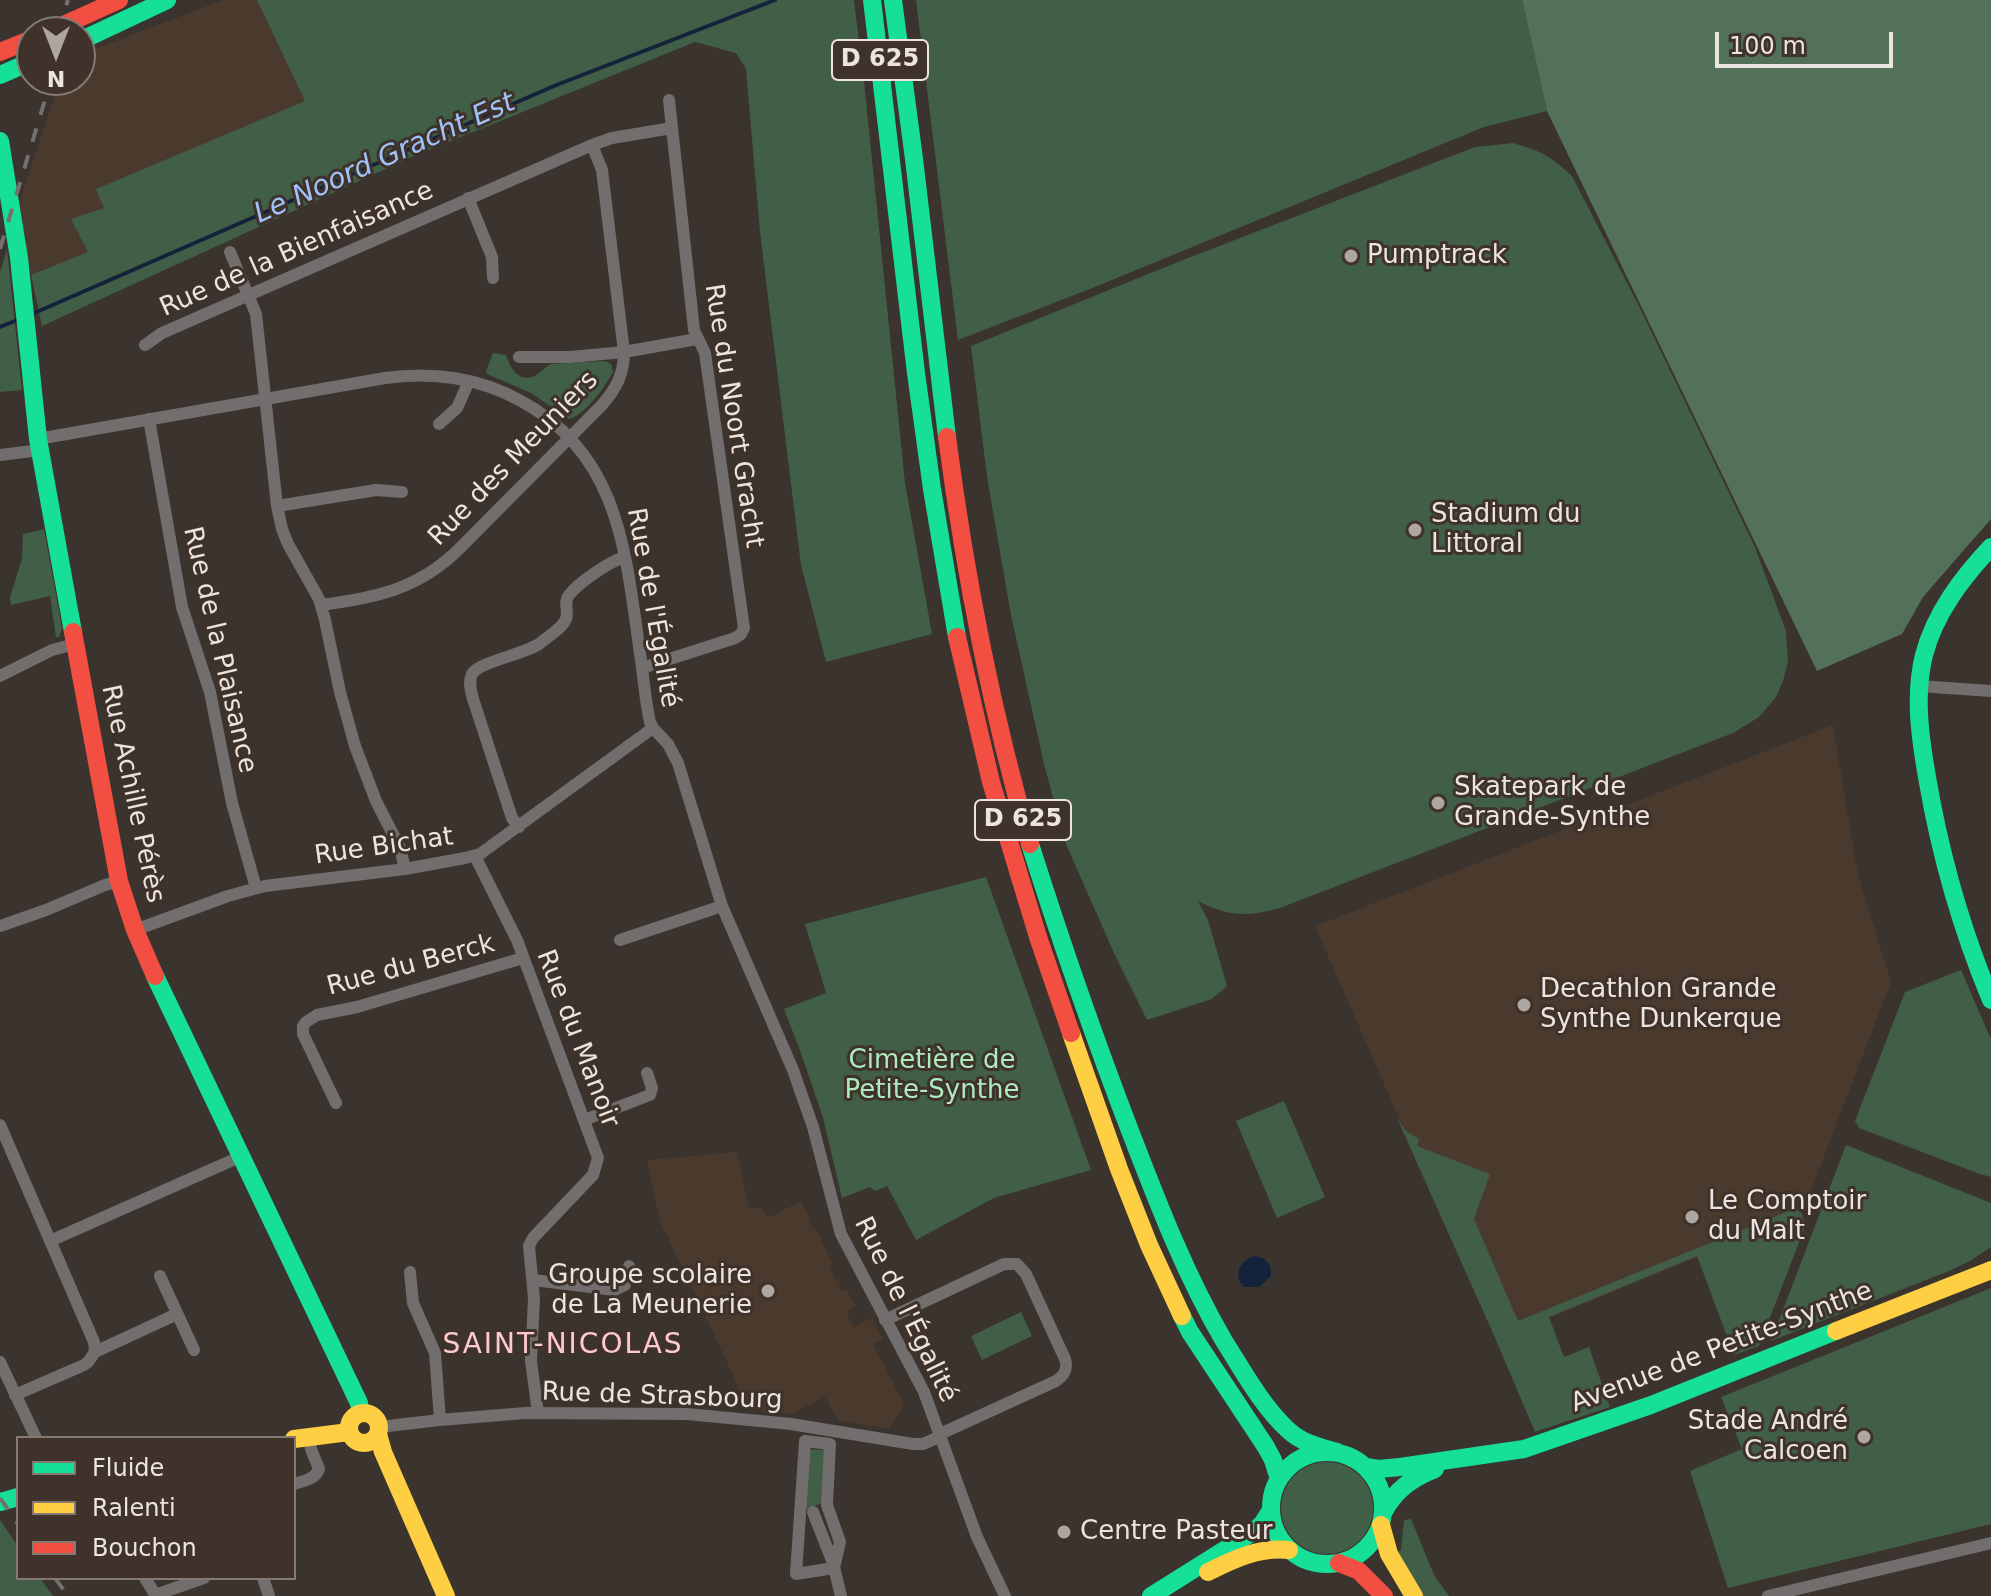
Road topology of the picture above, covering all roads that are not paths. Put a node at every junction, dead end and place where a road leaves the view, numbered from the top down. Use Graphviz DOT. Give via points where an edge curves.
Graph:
graph roads {
  1 [pos="119,0"];
  2 [pos="167,0"];
  3 [pos="183,0"];
  4 [pos="893,0"];
  5 [pos="872,2"];
  6 [pos="84,16"];
  7 [pos="118,24"];
  8 [pos="96,34"];
  9 [pos="669,100"];
  10 [pos="672,128"];
  11 [pos="0,141"];
  12 [pos="592,145"];
  13 [pos="468,198"];
  14 [pos="230,252"];
  15 [pos="493,278"];
  16 [pos="249,294"];
  17 [pos="697,339"];
  18 [pos="145,345"];
  19 [pos="624,352"];
  20 [pos="519,357"];
  21 [pos="469,381"];
  22 [pos="266,398"];
  23 [pos="149,419"];
  24 [pos="439,424"];
  25 [pos="570,438"];
  26 [pos="39,445"];
  27 [pos="0,455"];
  28 [pos="402,492"];
  29 [pos="277,506"];
  30 [pos="1991,547"];
  31 [pos="625,557"];
  32 [pos="321,605"];
  33 [pos="75,644"];
  34 [pos="642,668"];
  35 [pos="0,676"];
  36 [pos="1919,686"];
  37 [pos="1991,691"];
  38 [pos="653,728"];
  39 [pos="519,827"];
  40 [pos="475,856"];
  41 [pos="405,869"];
  42 [pos="119,881"];
  43 [pos="256,888"];
  44 [pos="722,906"];
  45 [pos="0,926"];
  46 [pos="135,930"];
  47 [pos="620,940"];
  48 [pos="523,958"];
  49 [pos="1991,1000"];
  50 [pos="647,1073"];
  51 [pos="336,1103"];
  52 [pos="584,1120"];
  53 [pos="0,1125"];
  54 [pos="242,1156"];
  55 [pos="50,1241"];
  56 [pos="629,1266"];
  57 [pos="1991,1267"];
  58 [pos="410,1272"];
  59 [pos="160,1276"];
  60 [pos="533,1280"];
  61 [pos="177,1314"];
  62 [pos="885,1320"];
  63 [pos="194,1350"];
  64 [pos="95,1352"];
  65 [pos="0,1362"];
  66 [pos="15,1395"];
  67 [pos="361,1413"];
  68 [pos="538,1413"];
  69 [pos="440,1420"];
  70 [pos="378,1431"];
  71 [pos="349,1432"];
  72 [pos="940,1435"];
  73 [pos="35,1436"];
  74 [pos="819,1436"];
  75 [pos="301,1438"];
  76 [pos="1337,1452"];
  77 [pos="1492,1454"];
  78 [pos="1366,1467"];
  79 [pos="1279,1479"];
  80 [pos="300,1482"];
  81 [pos="827,1505"];
  82 [pos="1271,1510"];
  83 [pos="813,1512"];
  84 [pos="800,1517"];
  85 [pos="1382,1519"];
  86 [pos="1991,1543"];
  87 [pos="1289,1550"];
  88 [pos="1339,1563"];
  89 [pos="834,1568"];
  90 [pos="199,1580"];
  91 [pos="156,1596"];
  92 [pos="446,1596"];
  93 [pos="841,1596"];
  94 [pos="1005,1596"];
  95 [pos="1151,1596"];
  96 [pos="1158,1596"];
  97 [pos="1384,1596"];
  98 [pos="1414,1596"];
  99 [pos="1768,1596"];
  1 -- 6 [label="main road, bridge"];
  2 -- 7 [label="main road"];
  3 -- 7 [label="main road"];
  4 -- 76 [label="main road, D 625" via="959,523 988,683 1029,839 1091,1026 1187,1274 1238,1364 1285,1427 1306,1442"];
  5 -- 79 [label="main road, D 625" via="937,523 959,647 994,793 1053,982 1154,1257 1190,1332 1266,1447"];
  7 -- 8 [label="main road"];
  9 -- 10 [label="street, Rue du Noort Gracht"];
  10 -- 12 [label="street, Rue de la Bienfaisance"];
  10 -- 17 [label="street, Rue du Noort Gracht"];
  11 -- 26 [label="main road, Rue Achille Pérès"];
  12 -- 13 [label="street, Rue de la Bienfaisance"];
  12 -- 19 [label="street, Rue des Meuniers" via="602,170"];
  13 -- 15 [label="street, Rue de la Bienfaisance" via="492,257"];
  13 -- 16 [label="street, Rue de la Bienfaisance"];
  14 -- 16 [label="street"];
  16 -- 18 [label="street, Rue de la Bienfaisance"];
  16 -- 22 [label="street"];
  17 -- 19 [label="street, Rue des Meuniers"];
  17 -- 34 [label="street, Rue du Noort Gracht" via="705,353 744,628 735,638"];
  19 -- 20 [label="street, Rue des Meuniers"];
  19 -- 25 [label="street, Rue des Meuniers" via="616,388"];
  21 -- 22 [label="street, Rue de l'Égalité" via="404,376"];
  21 -- 24 [label="street" via="457,408"];
  21 -- 25 [label="street, Rue de l'Égalité" via="519,399"];
  22 -- 23 [label="street, Rue de l'Égalité"];
  22 -- 29 [label="street"];
  23 -- 26 [label="street, Rue de l'Égalité"];
  23 -- 43 [label="street, Rue de la Plaisance" via="182,607 210,692"];
  25 -- 31 [label="street, Rue de l'Égalité" via="602,483"];
  25 -- 32 [label="street, Rue des Meuniers" via="431,572 391,592"];
  26 -- 27 [label="street, Rue de l'Égalité"];
  26 -- 33 [label="main road, Rue Achille Pérès"];
  28 -- 29 [label="street" via="376,490"];
  29 -- 32 [label="street" via="286,539"];
  30 -- 36 [label="main road" via="1943,607"];
  31 -- 34 [label="street, Rue de l'Égalité"];
  31 -- 39 [label="street" via="569,595 565,622 543,641 472,673 477,712"];
  32 -- 41 [label="street" via="355,746"];
  33 -- 35 [label="street"];
  33 -- 42 [label="main road, Rue Achille Pérès"];
  34 -- 38 [label="street, Rue de l'Égalité"];
  36 -- 37 [label="street"];
  36 -- 49 [label="main road" via="1921,736 1942,855"];
  38 -- 39 [label="street, Rue Bichat"];
  38 -- 44 [label="street, Rue de l'Égalité" via="678,763"];
  39 -- 40 [label="street, Rue Bichat"];
  40 -- 41 [label="street, Rue Bichat"];
  40 -- 48 [label="street, Rue du Manoir"];
  41 -- 43 [label="street, Rue Bichat"];
  42 -- 45 [label="street"];
  42 -- 46 [label="main road, Rue Achille Pérès"];
  43 -- 46 [label="street, Rue Bichat"];
  44 -- 47 [label="street"];
  44 -- 62 [label="street, Rue de l'Égalité" via="789,1058 841,1234"];
  46 -- 54 [label="main road, Rue Achille Pérès"];
  48 -- 51 [label="street, Rue du Berck" via="308,1019 303,1034"];
  48 -- 52 [label="street, Rue du Manoir"];
  50 -- 52 [label="street" via="650,1095"];
  52 -- 60 [label="street, Rue du Manoir" via="597,1154 596,1168 530,1241"];
  53 -- 55 [label="street"];
  54 -- 55 [label="street"];
  54 -- 67 [label="main road, Rue Achille Pérès"];
  55 -- 64 [label="street"];
  56 -- 60 [label="street" via="625,1285 615,1290"];
  57 -- 77 [label="main road, Avenue de Petite-Synthe" via="1582,1431"];
  58 -- 69 [label="street" via="413,1303 435,1353"];
  59 -- 61 [label="street"];
  60 -- 68 [label="street, Rue du Manoir" via="531,1361"];
  61 -- 63 [label="street"];
  61 -- 64 [label="street"];
  62 -- 72 [label="street, Rue de l'Égalité" via="918,1379"];
  62 -- 72 [label="street, Rue de Strasbourg" via="1004,1264 1017,1264 1026,1274 1065,1359 1065,1374"];
  64 -- 66 [label="street" via="84,1365"];
  65 -- 66 [label="street"];
  66 -- 73 [label="street"];
  67 -- 70 [label="main road" via="374,1417"];
  67 -- 71 [label="main road" via="351,1420"];
  68 -- 69 [label="street, Rue de Strasbourg"];
  68 -- 74 [label="street, Rue de Strasbourg" via="687,1414 791,1424"];
  69 -- 70 [label="street, Rue de Strasbourg"];
  70 -- 71 [label="main road" via="364,1443"];
  70 -- 92 [label="main road"];
  71 -- 75 [label="main road"];
  72 -- 74 [label="street, Rue de Strasbourg" via="915,1444"];
  72 -- 94 [label="street, Rue de l'Égalité"];
  74 -- 81 [label="street" via="830,1444"];
  74 -- 84 [label="street" via="805,1441"];
  75 -- 80 [label="street" via="319,1469"];
  76 -- 78 [label="main road"];
  76 -- 79 [label="main road" via="1304,1457"];
  77 -- 78 [label="main road, Avenue de Petite-Synthe"];
  77 -- 85 [label="main road, Avenue de Petite-Synthe" via="1405,1483"];
  78 -- 85 [label="main road" via="1381,1490"];
  79 -- 82 [label="main road"];
  81 -- 83 [label="street"];
  81 -- 89 [label="street" via="840,1542"];
  82 -- 87 [label="main road" via="1277,1534"];
  82 -- 95 [label="main road" via="1253,1532"];
  83 -- 84 [label="street"];
  83 -- 89 [label="street"];
  84 -- 89 [label="street" via="796,1574"];
  85 -- 88 [label="main road" via="1364,1551"];
  85 -- 98 [label="main road" via="1387,1555"];
  86 -- 99 [label="street"];
  87 -- 88 [label="main road" via="1311,1562"];
  87 -- 96 [label="main road" via="1241,1557"];
  88 -- 97 [label="main road" via="1359,1571"];
  89 -- 93 [label="street"];
  90 -- 91 [label="street"];
}
